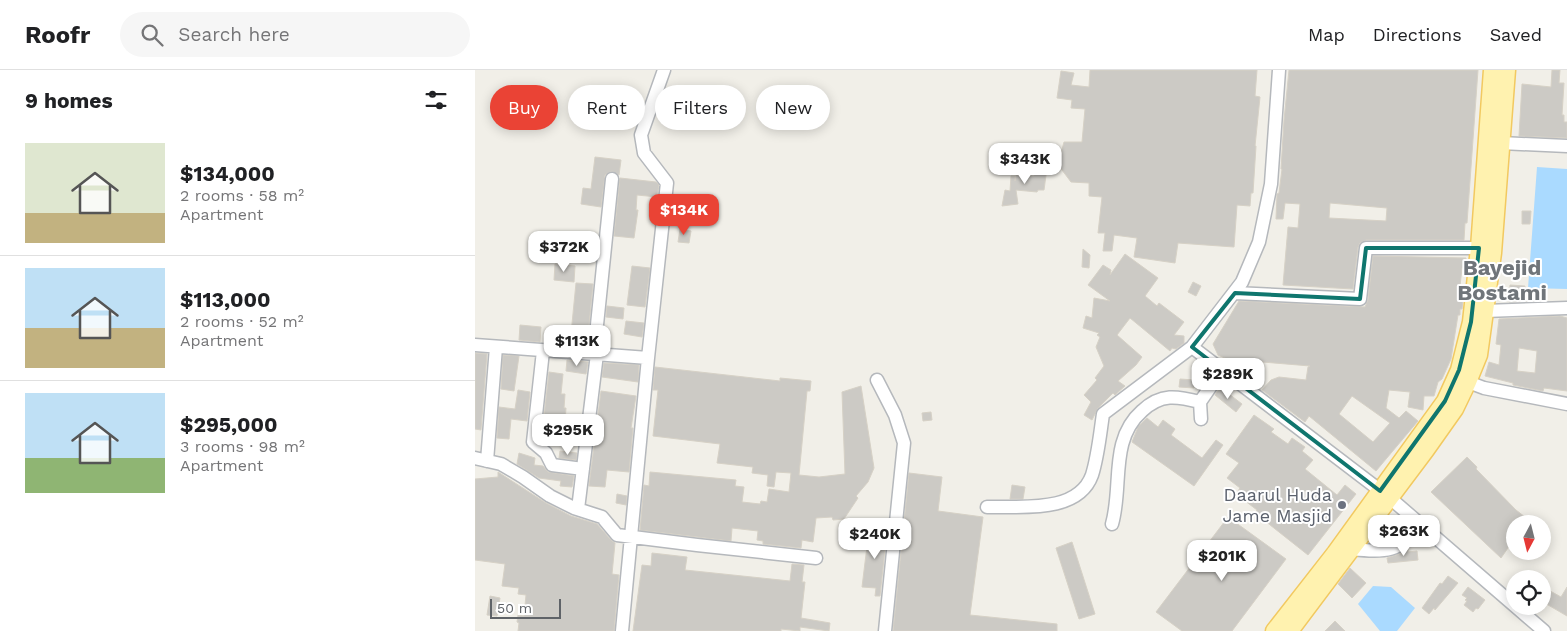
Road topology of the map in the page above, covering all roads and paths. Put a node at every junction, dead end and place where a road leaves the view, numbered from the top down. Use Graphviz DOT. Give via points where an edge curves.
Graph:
graph roads {
  1 [pos="665,70"];
  2 [pos="1279,70"];
  3 [pos="1493,70"];
  4 [pos="1507,70"];
  5 [pos="1501,143"];
  6 [pos="1567,146"];
  7 [pos="611,180"];
  8 [pos="1479,248"];
  9 [pos="1235,293"];
  10 [pos="1567,308"];
  11 [pos="1485,311"];
  12 [pos="475,345"];
  13 [pos="496,347"];
  14 [pos="1192,347"];
  15 [pos="543,351"];
  16 [pos="595,354"];
  17 [pos="648,358"];
  18 [pos="1222,370"];
  19 [pos="877,380"];
  20 [pos="1468,382"];
  21 [pos="1200,402"];
  22 [pos="1567,404"];
  23 [pos="1201,419"];
  24 [pos="481,460"];
  25 [pos="583,469"];
  26 [pos="1385,494"];
  27 [pos="987,507"];
  28 [pos="578,509"];
  29 [pos="1418,522"];
  30 [pos="1112,524"];
  31 [pos="630,537"];
  32 [pos="1352,549"];
  33 [pos="816,558"];
  34 [pos="1506,598"];
  35 [pos="1525,615"];
  36 [pos="622,631"];
  37 [pos="885,631"];
  38 [pos="1274,631"];
  39 [pos="1290,631"];
  40 [pos="1544,631"];
  1 -- 17 [label="street" via="641,134 644,153 667,183"];
  2 -- 9 [label="street" via="1271,184 1259,242"];
  3 -- 8 [label="main road"];
  4 -- 5 [label="main road"];
  5 -- 6 [label="street"];
  5 -- 11 [label="main road"];
  7 -- 16 [label="street"];
  8 -- 9 [label="street" via="1366,248 1360,300"];
  8 -- 26 [label="main road" via="1471,322 1459,370 1445,401"];
  9 -- 14 [label="street"];
  10 -- 11 [label="street"];
  11 -- 20 [label="main road" via="1479,355"];
  12 -- 13 [label="street"];
  13 -- 15 [label="street"];
  13 -- 24 [label="street"];
  14 -- 18 [label="street"];
  14 -- 27 [label="street" via="1103,414 1091,476 1078,495 1053,505"];
  15 -- 16 [label="street"];
  15 -- 25 [label="street" via="533,442 546,453 552,465"];
  16 -- 17 [label="street"];
  16 -- 25 [label="street"];
  17 -- 31 [label="street"];
  18 -- 21 [label="street"];
  18 -- 26 [label="street"];
  19 -- 37 [label="street" via="895,415 904,443"];
  20 -- 22 [label="street"];
  20 -- 26 [label="main road" via="1455,409"];
  21 -- 23 [label="street"];
  21 -- 30 [label="street" via="1172,397 1156,400 1132,420 1124,435 1119,458 1116,510"];
  24 -- 28 [label="street" via="501,464 550,496"];
  25 -- 28 [label="street"];
  26 -- 29 [label="street"];
  26 -- 32 [label="main road"];
  26 -- 38 [label="main road"];
  28 -- 31 [label="street" via="602,516 617,535"];
  29 -- 32 [label="street" via="1413,535 1405,543 1379,552"];
  29 -- 34 [label="street"];
  31 -- 33 [label="street"];
  31 -- 36 [label="street"];
  32 -- 39 [label="main road"];
  35 -- 40 [label="street"];
}
